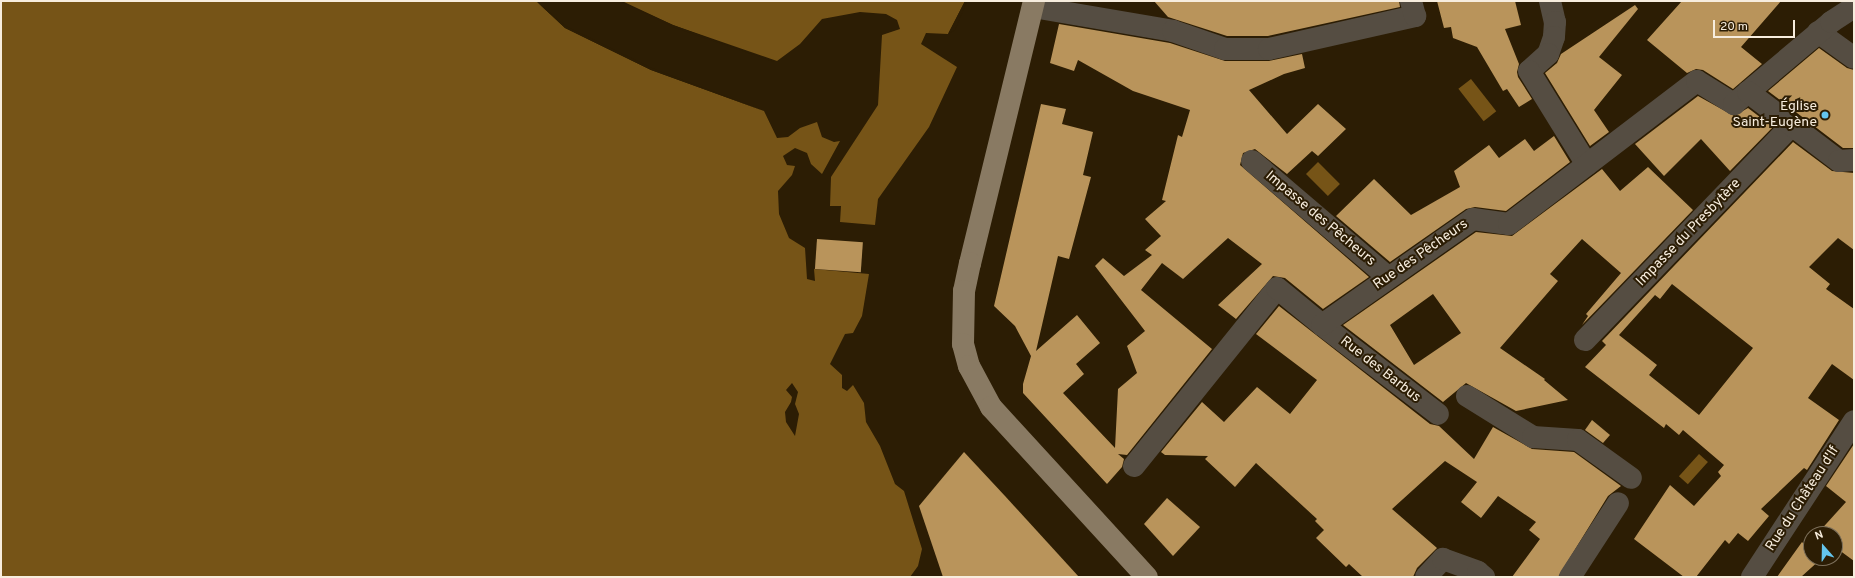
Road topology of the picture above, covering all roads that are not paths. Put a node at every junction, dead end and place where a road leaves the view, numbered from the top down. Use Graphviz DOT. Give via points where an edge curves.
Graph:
graph roads {
  1 [pos="1412,1"];
  2 [pos="1550,1"];
  3 [pos="1033,4"];
  4 [pos="1854,7"];
  5 [pos="1818,32"];
  6 [pos="1854,58"];
  7 [pos="1748,92"];
  8 [pos="1792,125"];
  9 [pos="1854,160"];
  10 [pos="1252,161"];
  11 [pos="1587,164"];
  12 [pos="1388,278"];
  13 [pos="1322,325"];
  14 [pos="1585,340"];
  15 [pos="1467,396"];
  16 [pos="1438,414"];
  17 [pos="1854,421"];
  18 [pos="1134,466"];
  19 [pos="1631,478"];
  20 [pos="1618,503"];
  21 [pos="1147,577"];
  22 [pos="1426,577"];
  23 [pos="1484,577"];
  24 [pos="1570,577"];
  25 [pos="1752,577"];
  1 -- 3 [label="street" via="1416,16 1269,49 1225,49 1173,31"];
  2 -- 11 [label="street" via="1555,22 1554,37 1548,54 1529,71"];
  3 -- 21 [label="main road" via="968,270 964,291 963,344 968,366 991,407"];
  4 -- 5 [label="street"];
  5 -- 6 [label="street"];
  5 -- 7 [label="street"];
  7 -- 8 [label="street"];
  7 -- 11 [label="street, Rue des Pêcheurs" via="1734,104 1697,81"];
  8 -- 9 [label="street" via="1839,161"];
  8 -- 14 [label="street, Impasse du Presbytère"];
  10 -- 12 [label="street, Impasse des Pêcheurs"];
  11 -- 12 [label="street, Rue des Pêcheurs" via="1509,224 1472,219"];
  12 -- 13 [label="street, Rue des Pêcheurs"];
  13 -- 16 [label="street, Rue des Barbus"];
  13 -- 18 [label="street" via="1277,288"];
  15 -- 19 [label="street" via="1533,437 1578,440"];
  17 -- 25 [label="street, Rue du Château d'If"];
  20 -- 24 [label="street"];
  22 -- 23 [label="street" via="1443,559 1478,572"];
}
